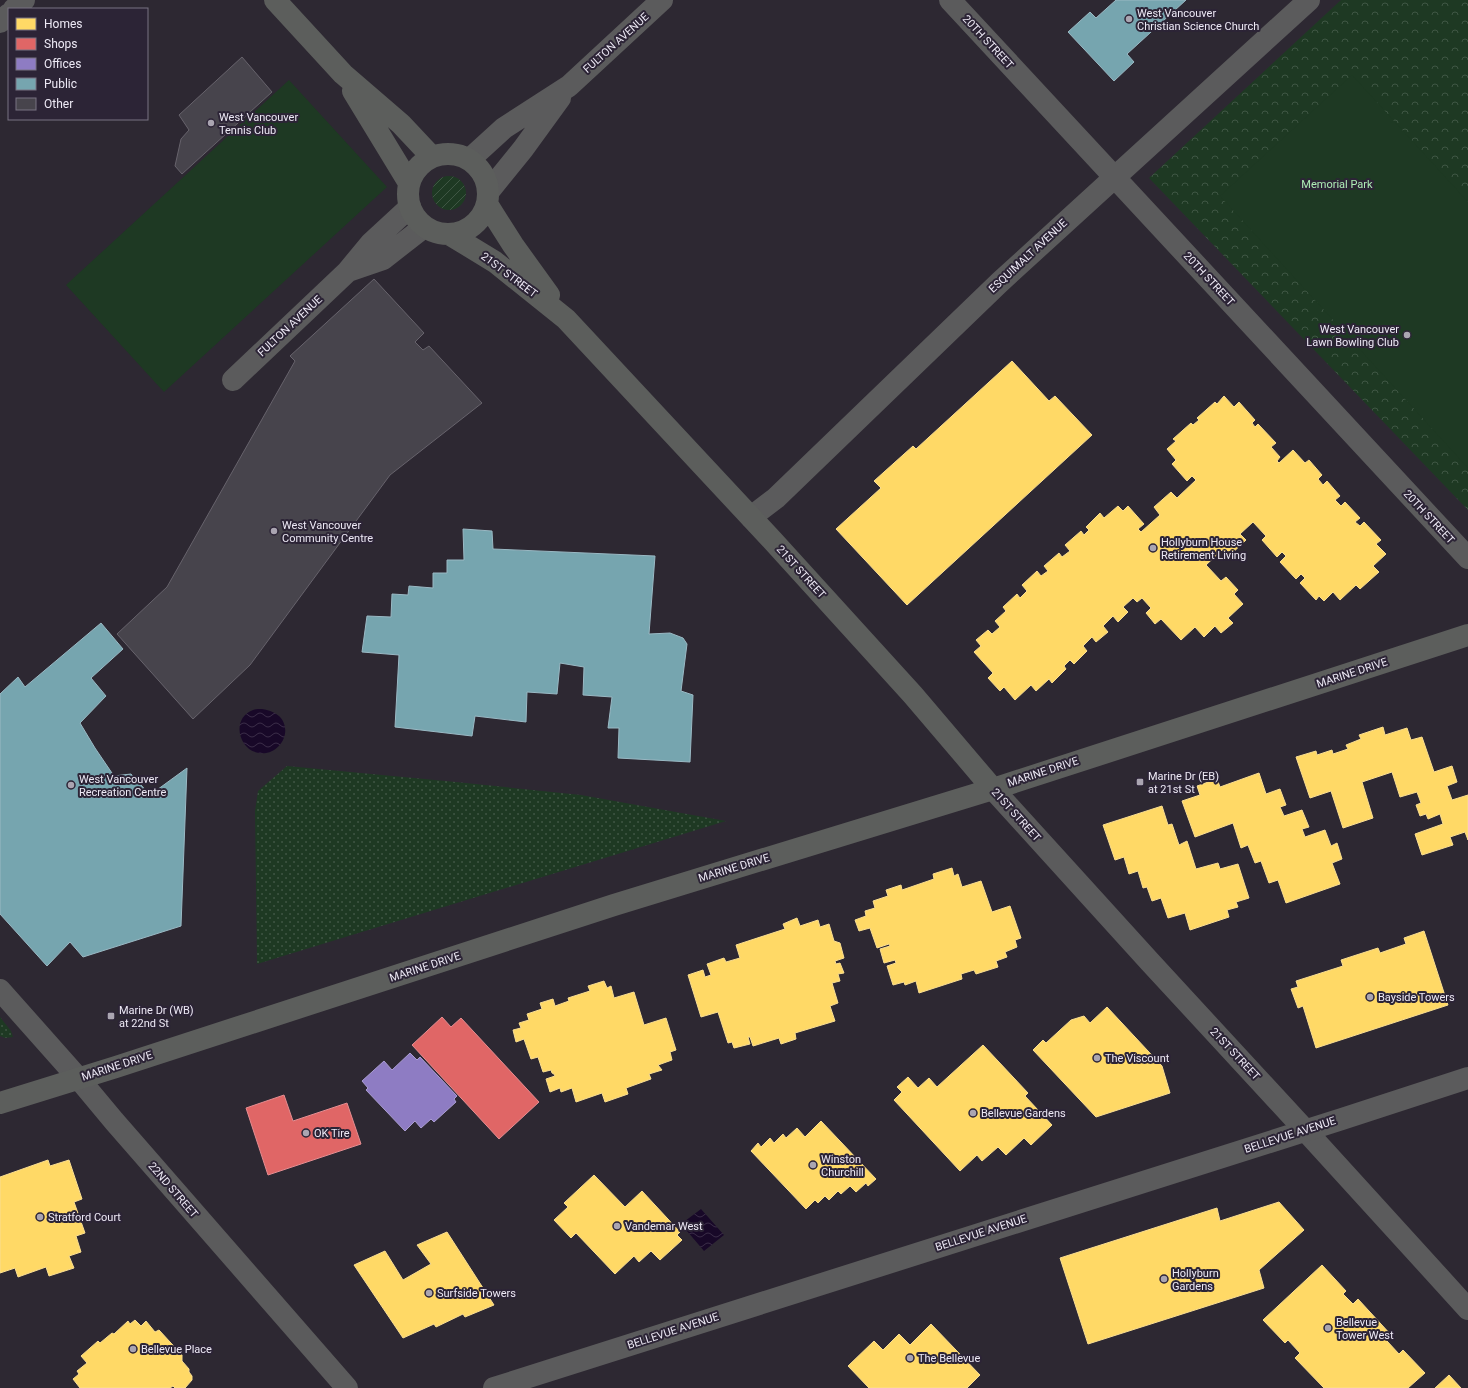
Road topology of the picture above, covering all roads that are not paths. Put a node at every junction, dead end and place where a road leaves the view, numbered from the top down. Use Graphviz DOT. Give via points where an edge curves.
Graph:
graph roads {
  1 [pos="24,0"];
  2 [pos="275,0"];
  3 [pos="662,0"];
  4 [pos="950,0"];
  5 [pos="1309,0"];
  6 [pos="15,8"];
  7 [pos="8,15"];
  8 [pos="0,22"];
  9 [pos="343,74"];
  10 [pos="569,86"];
  11 [pos="432,157"];
  12 [pos="470,159"];
  13 [pos="1114,178"];
  14 [pos="409,183"];
  15 [pos="488,198"];
  16 [pos="410,207"];
  17 [pos="424,227"];
  18 [pos="449,234"];
  19 [pos="347,272"];
  20 [pos="566,319"];
  21 [pos="233,380"];
  22 [pos="751,516"];
  23 [pos="1468,558"];
  24 [pos="1468,635"];
  25 [pos="993,789"];
  26 [pos="0,990"];
  27 [pos="1468,1078"];
  28 [pos="79,1079"];
  29 [pos="0,1103"];
  30 [pos="1305,1130"];
  31 [pos="1468,1309"];
  32 [pos="347,1388"];
  33 [pos="494,1388"];
  1 -- 6 [label="street"];
  2 -- 9 [label="main road"];
  3 -- 10 [label="street, FULTON AVENUE"];
  4 -- 13 [label="street, 20TH STREET"];
  5 -- 13 [label="street, ESQUIMALT AVENUE"];
  7 -- 8 [label="street"];
  9 -- 11 [label="main road" via="401,124"];
  9 -- 14 [label="main road"];
  10 -- 12 [label="street, FULTON AVENUE" via="504,128"];
  10 -- 15 [label="street, FULTON AVENUE"];
  11 -- 12 [label="main road" via="444,153 458,154"];
  11 -- 14 [label="main road" via="418,167"];
  12 -- 15 [label="main road" via="486,178"];
  13 -- 22 [label="street, ESQUIMALT AVENUE" via="1000,282 776,498"];
  13 -- 23 [label="street, 20TH STREET"];
  14 -- 16 [label="main road"];
  15 -- 18 [label="main road" via="482,216 474,226 462,232"];
  15 -- 20 [label="main road, 21ST STREET" via="513,245"];
  16 -- 17 [label="main road" via="415,218"];
  16 -- 19 [label="street, FULTON AVENUE" via="372,243"];
  17 -- 18 [label="main road"];
  17 -- 19 [label="street, FULTON AVENUE" via="383,259"];
  18 -- 20 [label="main road, 21ST STREET" via="495,262"];
  19 -- 21 [label="street, FULTON AVENUE"];
  20 -- 22 [label="main road, 21ST STREET"];
  22 -- 25 [label="main road, 21ST STREET" via="908,690"];
  24 -- 25 [label="main road, MARINE DRIVE"];
  25 -- 28 [label="main road, MARINE DRIVE" via="614,905"];
  25 -- 30 [label="street, 21ST STREET"];
  26 -- 28 [label="street, 22ND STREET"];
  27 -- 30 [label="street, BELLEVUE AVENUE"];
  28 -- 29 [label="main road, MARINE DRIVE"];
  28 -- 32 [label="street, 22ND STREET"];
  30 -- 31 [label="street, 21ST STREET"];
  30 -- 33 [label="street, BELLEVUE AVENUE"];
}
